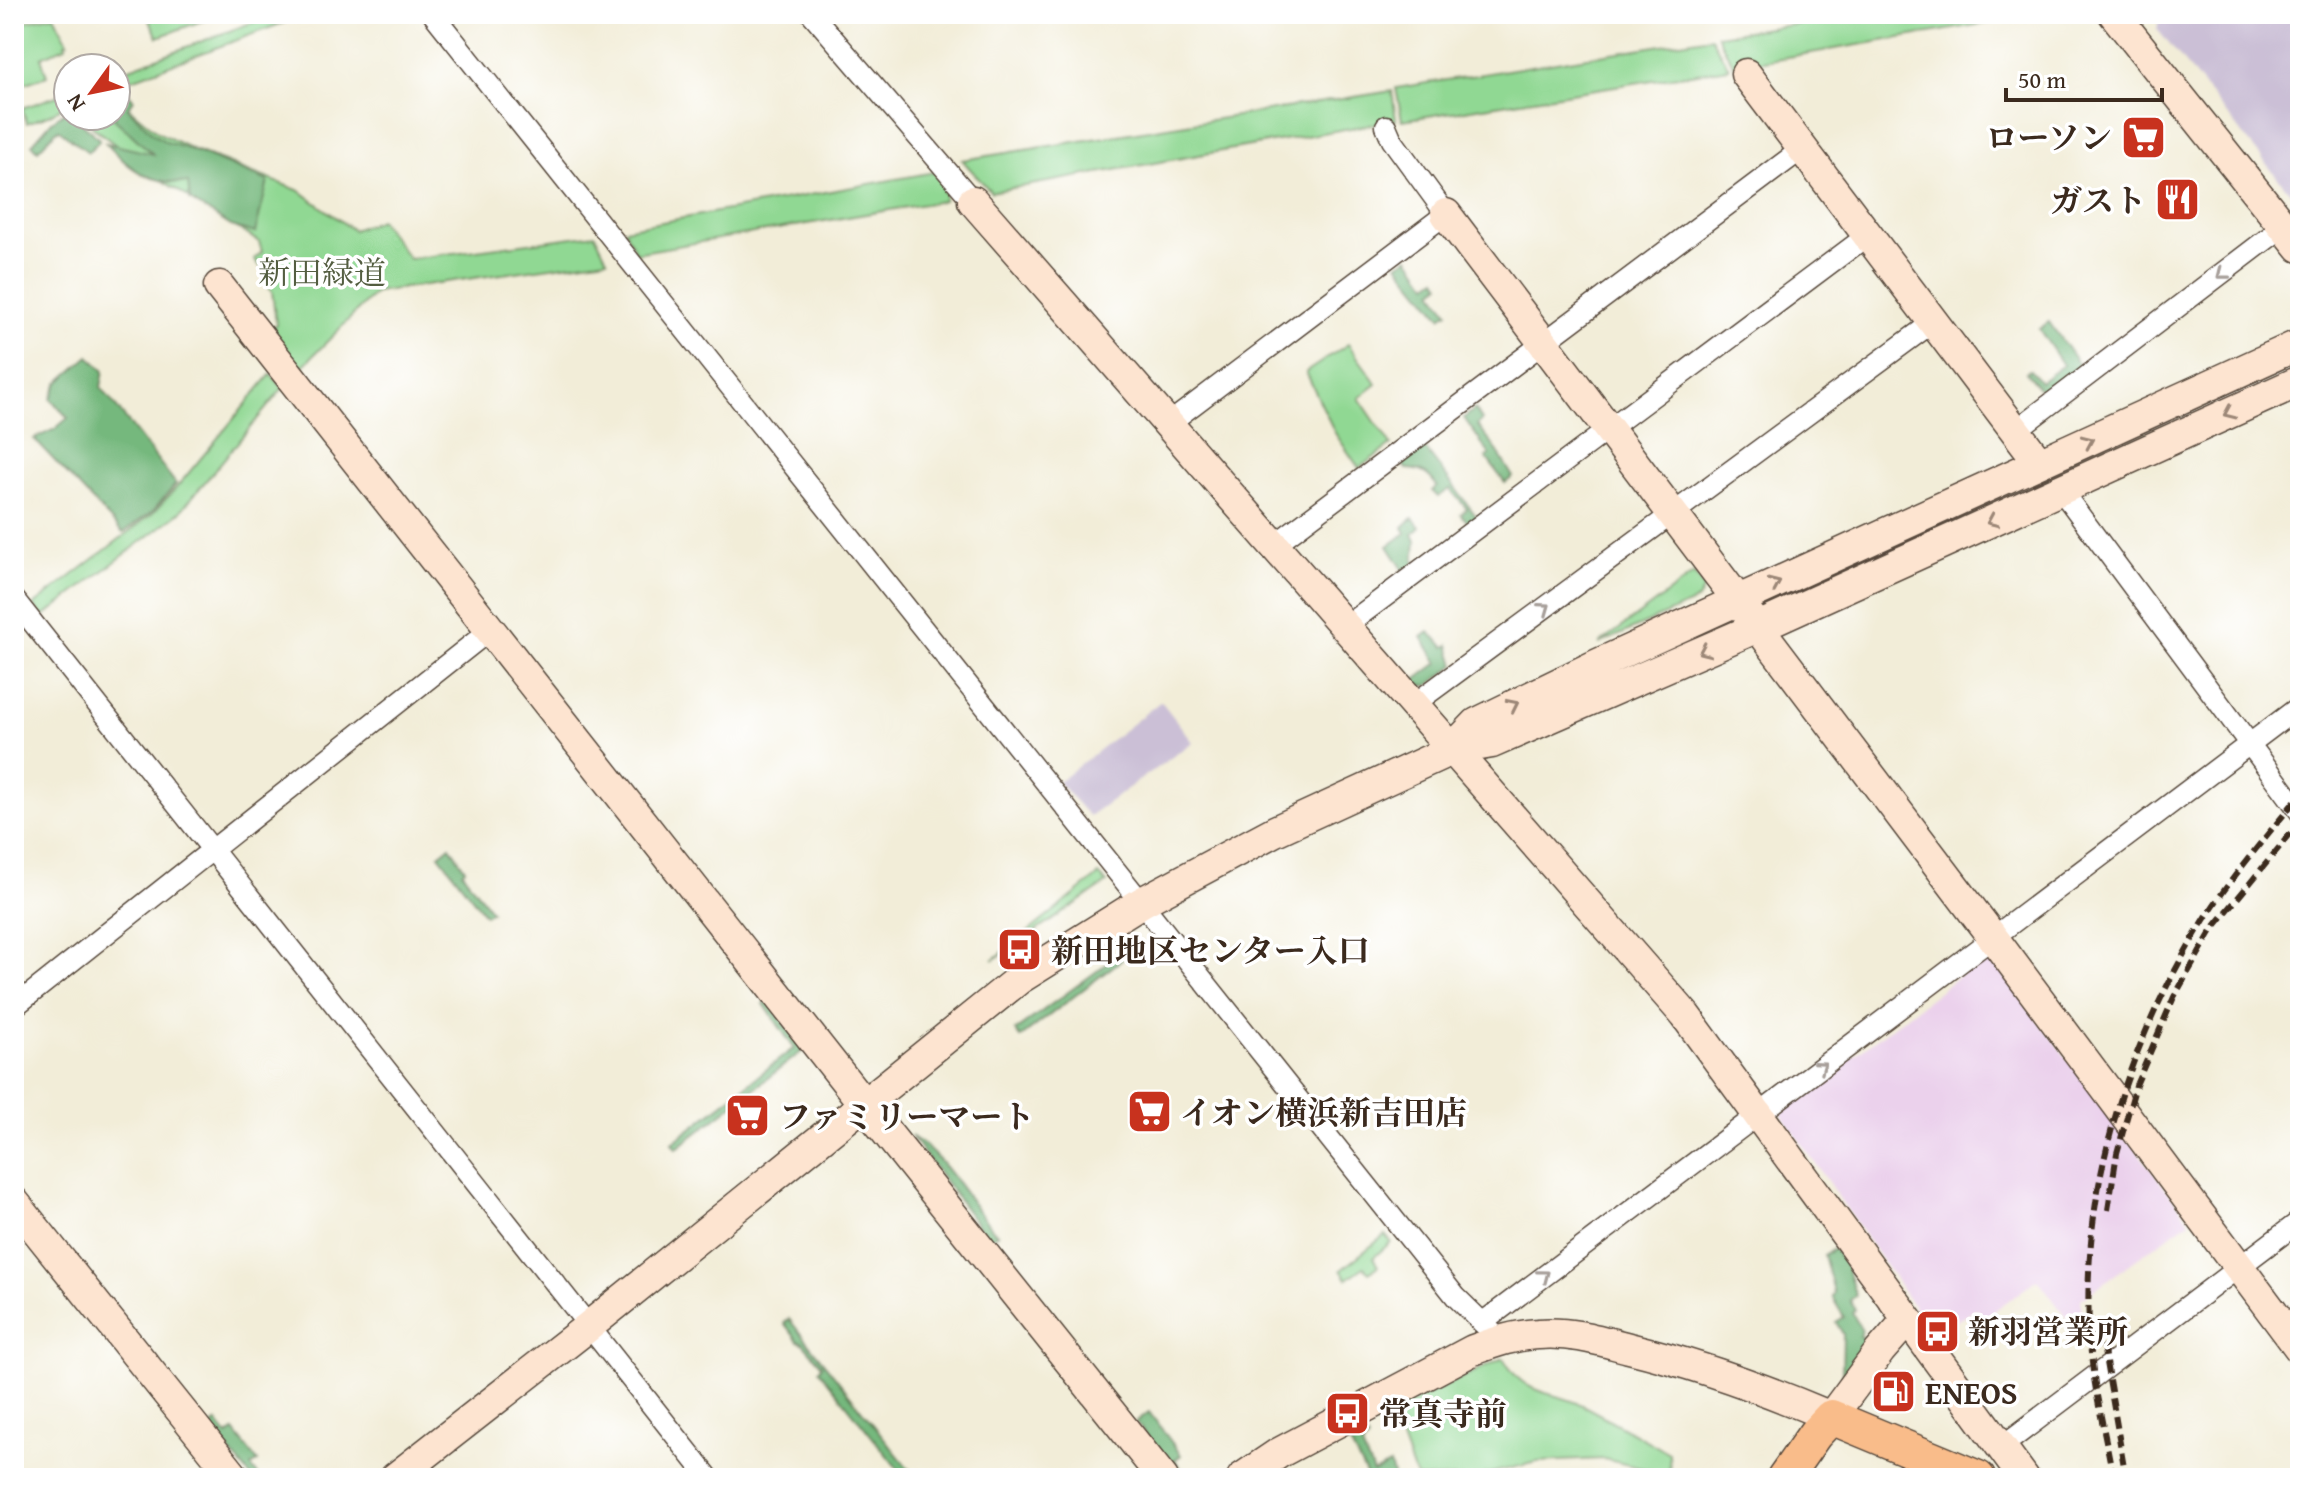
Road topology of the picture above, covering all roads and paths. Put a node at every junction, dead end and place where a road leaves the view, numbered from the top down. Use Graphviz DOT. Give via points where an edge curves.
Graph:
graph roads {
  1 [pos="433,14"];
  2 [pos="812,14"];
  3 [pos="2114,14"];
  4 [pos="1746,74"];
  5 [pos="1386,126"];
  6 [pos="1802,149"];
  7 [pos="973,201"];
  8 [pos="1446,214"];
  9 [pos="1868,235"];
  10 [pos="2292,237"];
  11 [pos="219,286"];
  12 [pos="1933,322"];
  13 [pos="1543,343"];
  14 [pos="2300,344"];
  15 [pos="2300,381"];
  16 [pos="1168,424"];
  17 [pos="1608,429"];
  18 [pos="2015,431"];
  19 [pos="2039,462"];
  20 [pos="2061,490"];
  21 [pos="1672,514"];
  22 [pos="1274,545"];
  23 [pos="14,599"];
  24 [pos="1738,601"];
  25 [pos="1347,625"];
  26 [pos="1758,627"];
  27 [pos="490,630"];
  28 [pos="1414,704"];
  29 [pos="2300,706"];
  30 [pos="2250,744"];
  31 [pos="1451,750"];
  32 [pos="2300,812"];
  33 [pos="214,850"];
  34 [pos="1142,902"];
  35 [pos="1994,939"];
  36 [pos="14,1007"];
  37 [pos="863,1103"];
  38 [pos="1758,1113"];
  39 [pos="14,1202"];
  40 [pos="2300,1221"];
  41 [pos="2239,1267"];
  42 [pos="1907,1320"];
  43 [pos="588,1327"];
  44 [pos="1491,1331"];
  45 [pos="2300,1349"];
  46 [pos="1831,1417"];
  47 [pos="2001,1447"];
  48 [pos="235,1478"];
  49 [pos="395,1478"];
  50 [pos="709,1478"];
  51 [pos="1163,1478"];
  52 [pos="1242,1478"];
  53 [pos="1784,1478"];
  54 [pos="1978,1478"];
  55 [pos="2024,1478"];
  1 -- 34 [label="street"];
  2 -- 7 [label="street"];
  3 -- 10 [label="street"];
  4 -- 6 [label="street"];
  5 -- 8 [label="street"];
  6 -- 9 [label="street"];
  6 -- 13 [label="street"];
  7 -- 16 [label="street"];
  8 -- 13 [label="street"];
  8 -- 16 [label="street"];
  9 -- 12 [label="street"];
  9 -- 17 [label="street"];
  10 -- 18 [label="street, one-way"];
  11 -- 27 [label="street"];
  12 -- 18 [label="street"];
  12 -- 21 [label="street"];
  13 -- 17 [label="street"];
  13 -- 22 [label="street"];
  19 -- 14 [label="street, one-way"];
  15 -- 20 [label="street, one-way"];
  16 -- 22 [label="street"];
  17 -- 21 [label="street"];
  17 -- 25 [label="street"];
  18 -- 19 [label="street"];
  24 -- 19 [label="street, one-way"];
  20 -- 26 [label="street, one-way"];
  20 -- 30 [label="street"];
  21 -- 24 [label="street"];
  28 -- 21 [label="street, one-way"];
  22 -- 25 [label="street"];
  23 -- 33 [label="street"];
  24 -- 26 [label="street"];
  31 -- 24 [label="street, one-way" via="1477,723"];
  25 -- 28 [label="street"];
  26 -- 31 [label="street, one-way" via="1492,743"];
  26 -- 35 [label="street"];
  27 -- 33 [label="street"];
  27 -- 37 [label="street"];
  28 -- 31 [label="street"];
  29 -- 30 [label="street"];
  30 -- 32 [label="street"];
  30 -- 35 [label="street"];
  31 -- 34 [label="street" via="1275,831"];
  31 -- 38 [label="street" via="1685,1015"];
  33 -- 36 [label="street"];
  33 -- 43 [label="street"];
  34 -- 37 [label="street" via="1019,979"];
  34 -- 44 [label="street" via="1456,1297"];
  38 -- 35 [label="street, one-way"];
  35 -- 41 [label="street"];
  37 -- 43 [label="street"];
  37 -- 51 [label="street"];
  38 -- 42 [label="street"];
  44 -- 38 [label="street, one-way"];
  39 -- 48 [label="street"];
  40 -- 41 [label="street"];
  41 -- 45 [label="street"];
  41 -- 47 [label="street"];
  42 -- 46 [label="street"];
  42 -- 47 [label="street"];
  43 -- 49 [label="street"];
  43 -- 50 [label="street"];
  44 -- 46 [label="street" via="1562,1333 1600,1341 1759,1386"];
  44 -- 52 [label="street" via="1473,1350"];
  46 -- 53 [label="main road"];
  46 -- 54 [label="main road"];
  47 -- 55 [label="street"];
}
